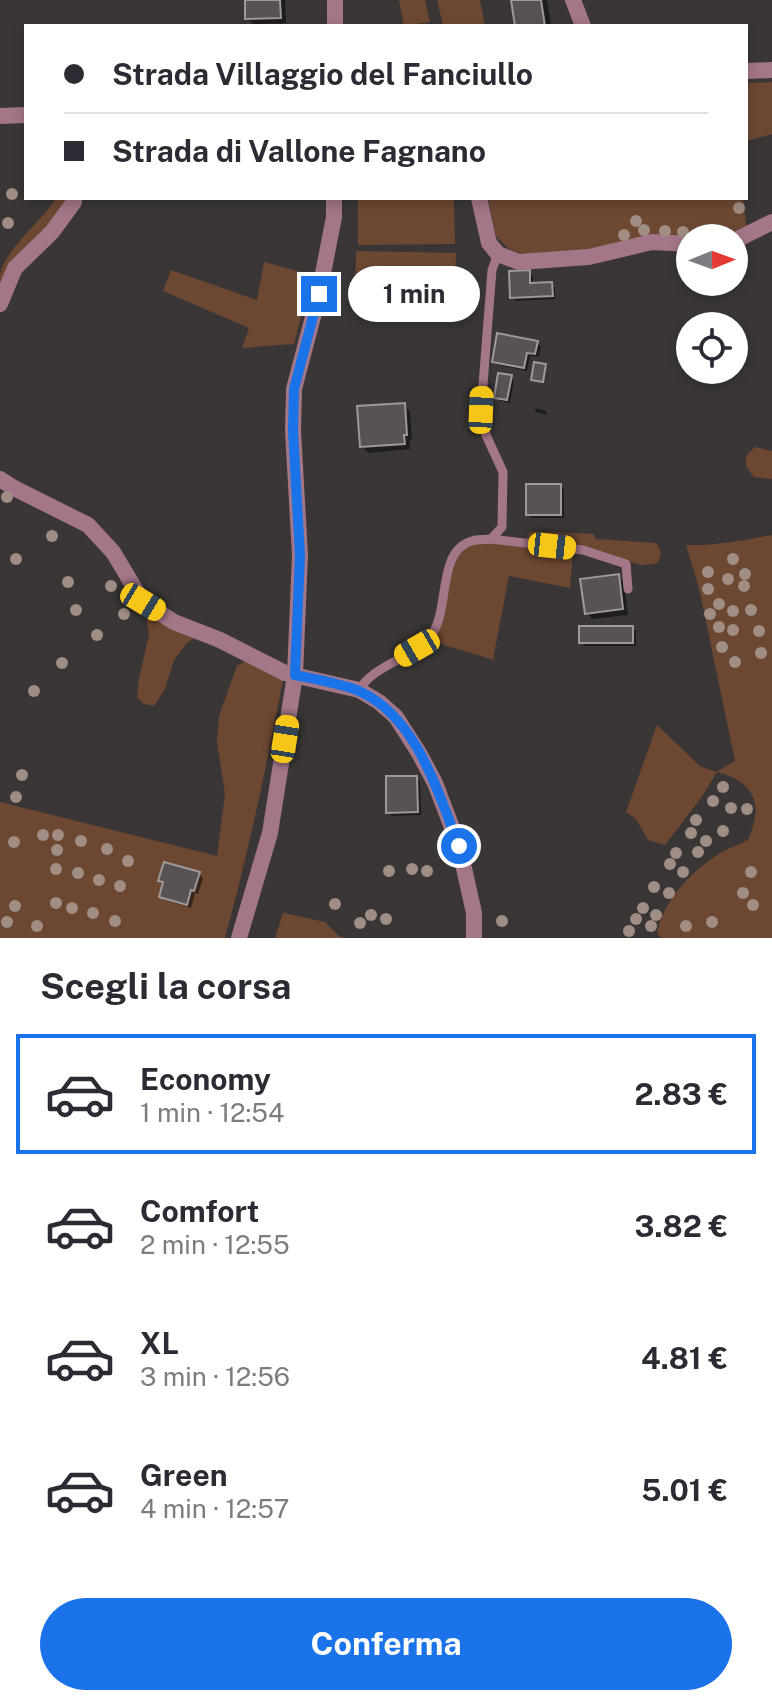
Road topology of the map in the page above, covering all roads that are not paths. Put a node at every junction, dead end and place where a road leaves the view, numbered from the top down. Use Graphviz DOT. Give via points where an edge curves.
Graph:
graph roads {
  1 [pos="335,0"];
  2 [pos="573,0"];
  3 [pos="335,24"];
  4 [pos="582,24"];
  5 [pos="772,70"];
  6 [pos="748,71"];
  7 [pos="24,115"];
  8 [pos="0,116"];
  9 [pos="74,200"];
  10 [pos="334,200"];
  11 [pos="479,200"];
  12 [pos="772,222"];
  13 [pos="748,234"];
  14 [pos="676,243"];
  15 [pos="498,254"];
  16 [pos="0,304"];
  17 [pos="0,479"];
  18 [pos="491,539"];
  19 [pos="628,589"];
  20 [pos="295,675"];
  21 [pos="359,690"];
  22 [pos="239,938"];
  23 [pos="474,938"];
  1 -- 3 [label="street"];
  2 -- 4 [label="street"];
  5 -- 6 [label="street"];
  7 -- 8 [label="street"];
  9 -- 16 [label="street" via="52,232 15,268"];
  10 -- 20 [label="street" via="319,294 294,389 300,555"];
  11 -- 15 [label="street" via="489,243"];
  12 -- 13 [label="street"];
  14 -- 15 [label="street" via="652,242 589,257 519,262"];
  15 -- 18 [label="lane" via="492,270 481,410 503,472 502,527"];
  17 -- 20 [label="street" via="88,525 113,552 143,602 174,622"];
  18 -- 19 [label="lane" via="583,550 626,564"];
  18 -- 21 [label="lane" via="459,548 450,563 440,619 432,634 366,678"];
  20 -- 21 [label="street"];
  20 -- 22 [label="street" via="270,833"];
  21 -- 23 [label="street" via="396,717 435,783 459,846 474,913"];
}
